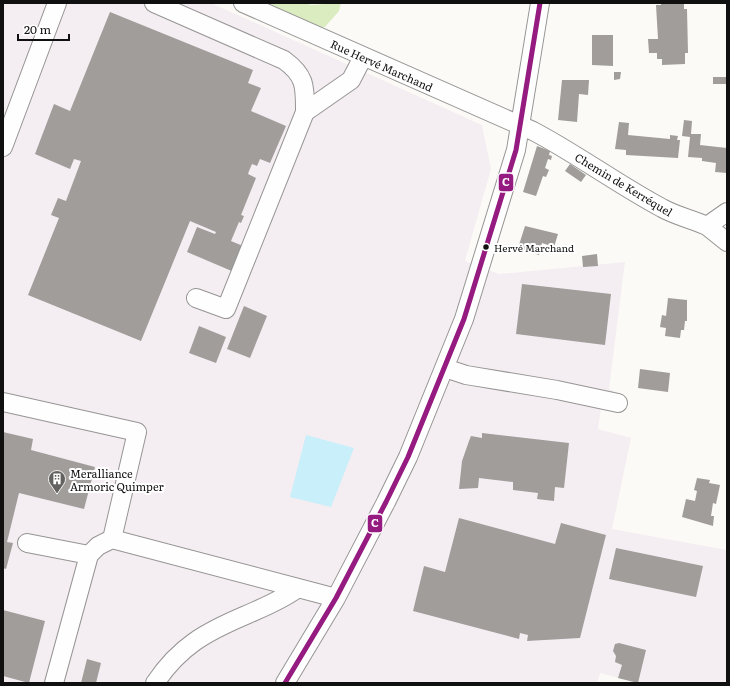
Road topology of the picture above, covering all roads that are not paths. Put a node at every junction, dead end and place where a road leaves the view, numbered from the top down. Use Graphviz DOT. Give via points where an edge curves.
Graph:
graph roads {
  1 [pos="57,3"];
  2 [pos="154,3"];
  3 [pos="243,3"];
  4 [pos="540,3"];
  5 [pos="363,57"];
  6 [pos="305,112"];
  7 [pos="521,126"];
  8 [pos="3,147"];
  9 [pos="727,212"];
  10 [pos="707,226"];
  11 [pos="727,242"];
  12 [pos="196,298"];
  13 [pos="445,368"];
  14 [pos="3,402"];
  15 [pos="618,403"];
  16 [pos="112,539"];
  17 [pos="27,543"];
  18 [pos="89,555"];
  19 [pos="298,588"];
  20 [pos="336,598"];
  21 [pos="54,683"];
  22 [pos="155,683"];
  23 [pos="285,683"];
  1 -- 8 [label="street"];
  2 -- 6 [label="street" via="289,64 302,79 305,89"];
  3 -- 5 [label="street, Rue Hervé Marchand"];
  4 -- 7 [label="street"];
  5 -- 6 [label="street" via="351,80"];
  5 -- 7 [label="street, Rue Hervé Marchand"];
  6 -- 12 [label="street" via="226,309"];
  7 -- 10 [label="street, Chemin de Kerréquel" via="574,153 662,208"];
  7 -- 13 [label="street" via="502,200 464,319"];
  9 -- 10 [label="street"];
  10 -- 11 [label="street, Chemin de Kerréquel"];
  13 -- 15 [label="street" via="471,376"];
  13 -- 20 [label="street" via="408,457"];
  14 -- 16 [label="street" via="138,432"];
  16 -- 18 [label="street" via="98,546"];
  16 -- 19 [label="street"];
  17 -- 18 [label="street"];
  18 -- 21 [label="street"];
  19 -- 20 [label="street"];
  19 -- 22 [label="street" via="279,600 226,623 190,643"];
  20 -- 23 [label="street"];
}
